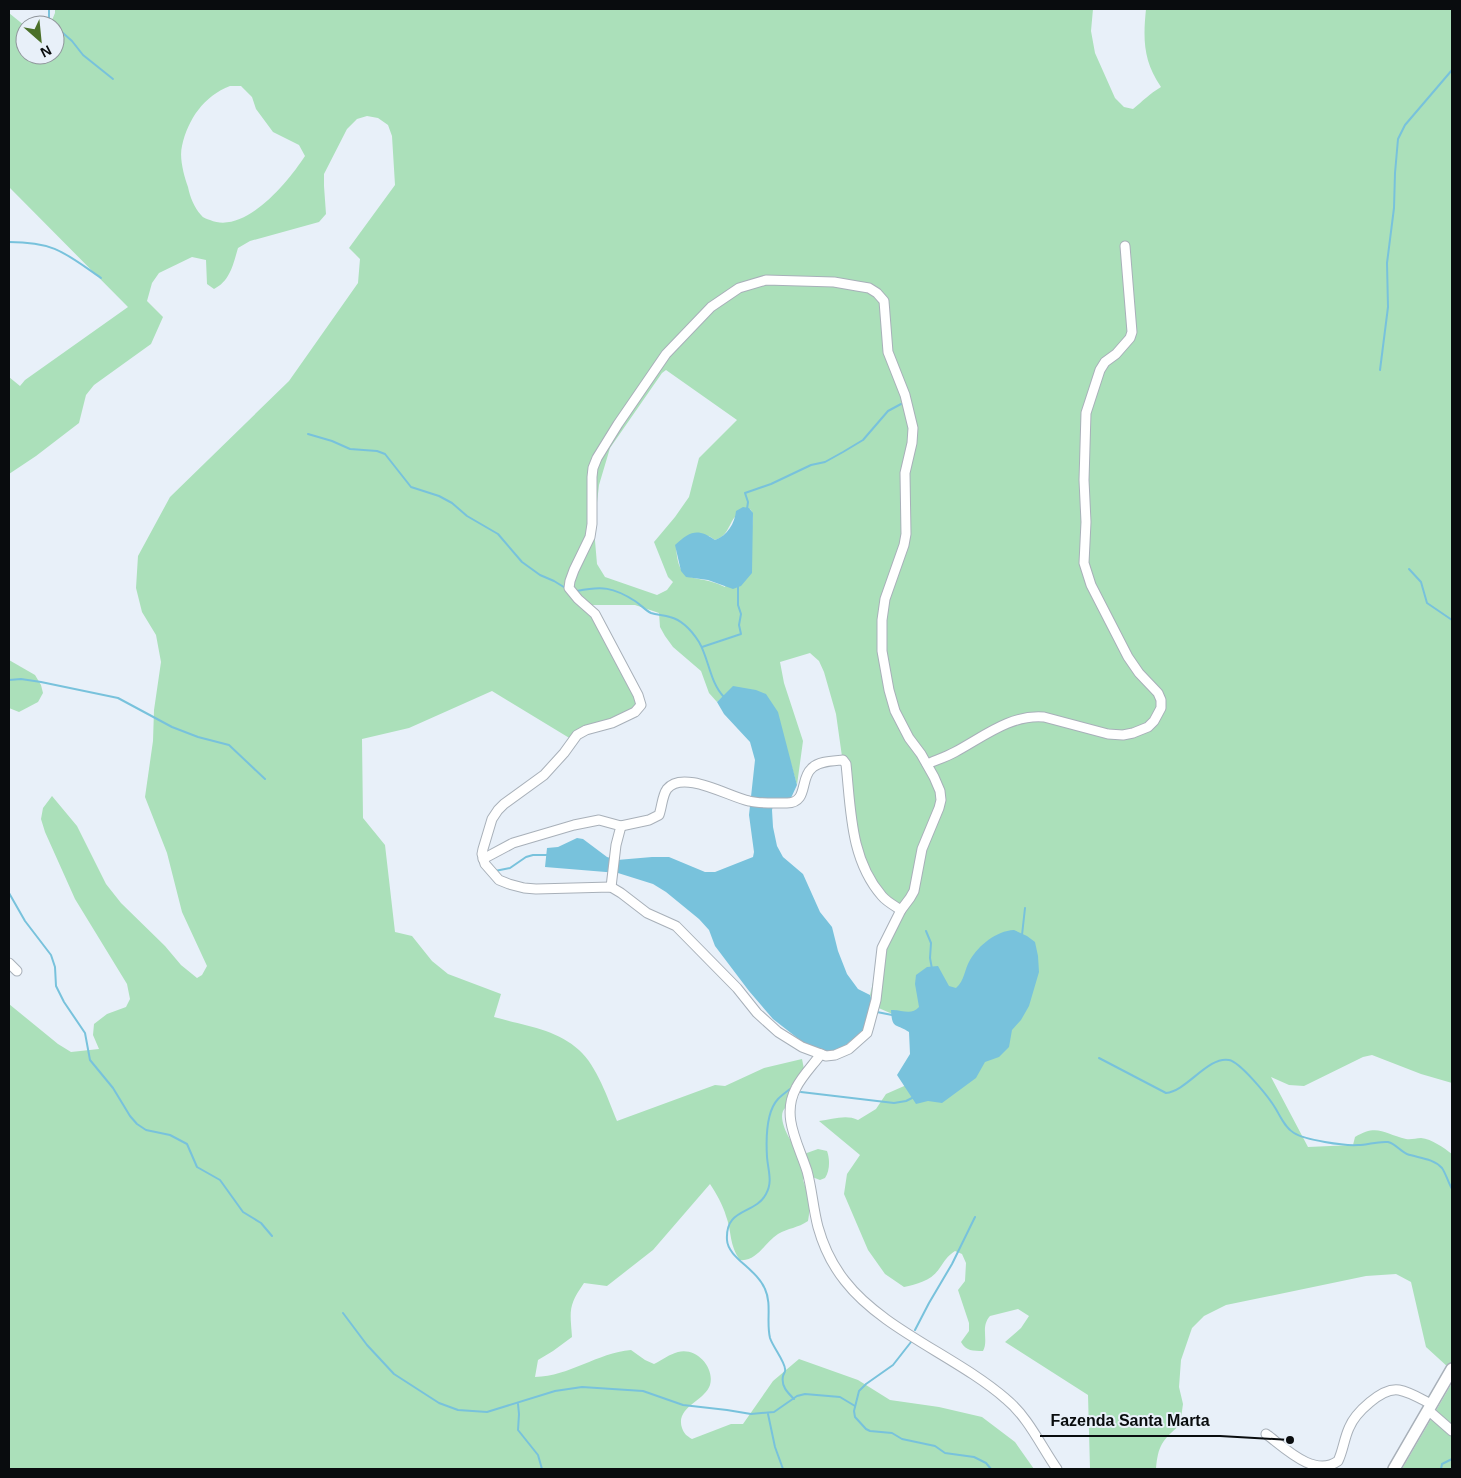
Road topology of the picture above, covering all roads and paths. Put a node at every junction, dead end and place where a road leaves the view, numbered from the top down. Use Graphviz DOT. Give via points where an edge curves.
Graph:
graph roads {
  1 [pos="1125,246"];
  2 [pos="927,764"];
  3 [pos="621,826"];
  4 [pos="483,859"];
  5 [pos="611,887"];
  6 [pos="901,910"];
  7 [pos="9,963"];
  8 [pos="16,971"];
  9 [pos="821,1054"];
  10 [pos="1452,1369"];
  11 [pos="1430,1407"];
  12 [pos="1452,1431"];
  13 [pos="1266,1434"];
  14 [pos="1057,1469"];
  15 [pos="1394,1469"];
  1 -- 2 [label="street" via="1132,332 1100,370 1086,413 1084,562 1091,586 1128,657 1158,693 1161,708 1148,727 1124,735 1108,734 1044,717 1023,718 996,728"];
  2 -- 4 [label="street" via="895,711 882,650 885,599 906,534 905,473 913,428 905,395 888,352 886,307 877,293 869,288 834,282 766,280 739,288 711,307 666,354 618,424 593,468 590,537 569,588 595,614 641,706 612,723 577,736 544,775 504,804 492,819"];
  2 -- 6 [label="street" via="941,800 922,849 914,891"];
  3 -- 4 [label="street" via="599,820 574,825 512,843"];
  3 -- 5 [label="street"];
  3 -- 6 [label="street" via="649,820 659,814 667,788 678,782 699,784 749,801 790,803 803,792 812,768 843,760 853,838 862,865 883,898"];
  4 -- 5 [label="street" via="499,880 524,888"];
  5 -- 9 [label="street" via="647,913 676,926 778,1032"];
  6 -- 9 [label="street" via="882,948 876,1000 867,1033 849,1049 835,1055"];
  7 -- 8 [label="street"];
  9 -- 14 [label="street" via="796,1086 789,1108 818,1227 835,1266 870,1307 973,1373 1007,1399 1018,1410"];
  10 -- 11 [label="main road"];
  11 -- 12 [label="street"];
  11 -- 13 [label="street" via="1400,1390 1379,1396 1352,1421 1338,1461 1321,1468 1306,1464"];
  11 -- 15 [label="main road"];
}
